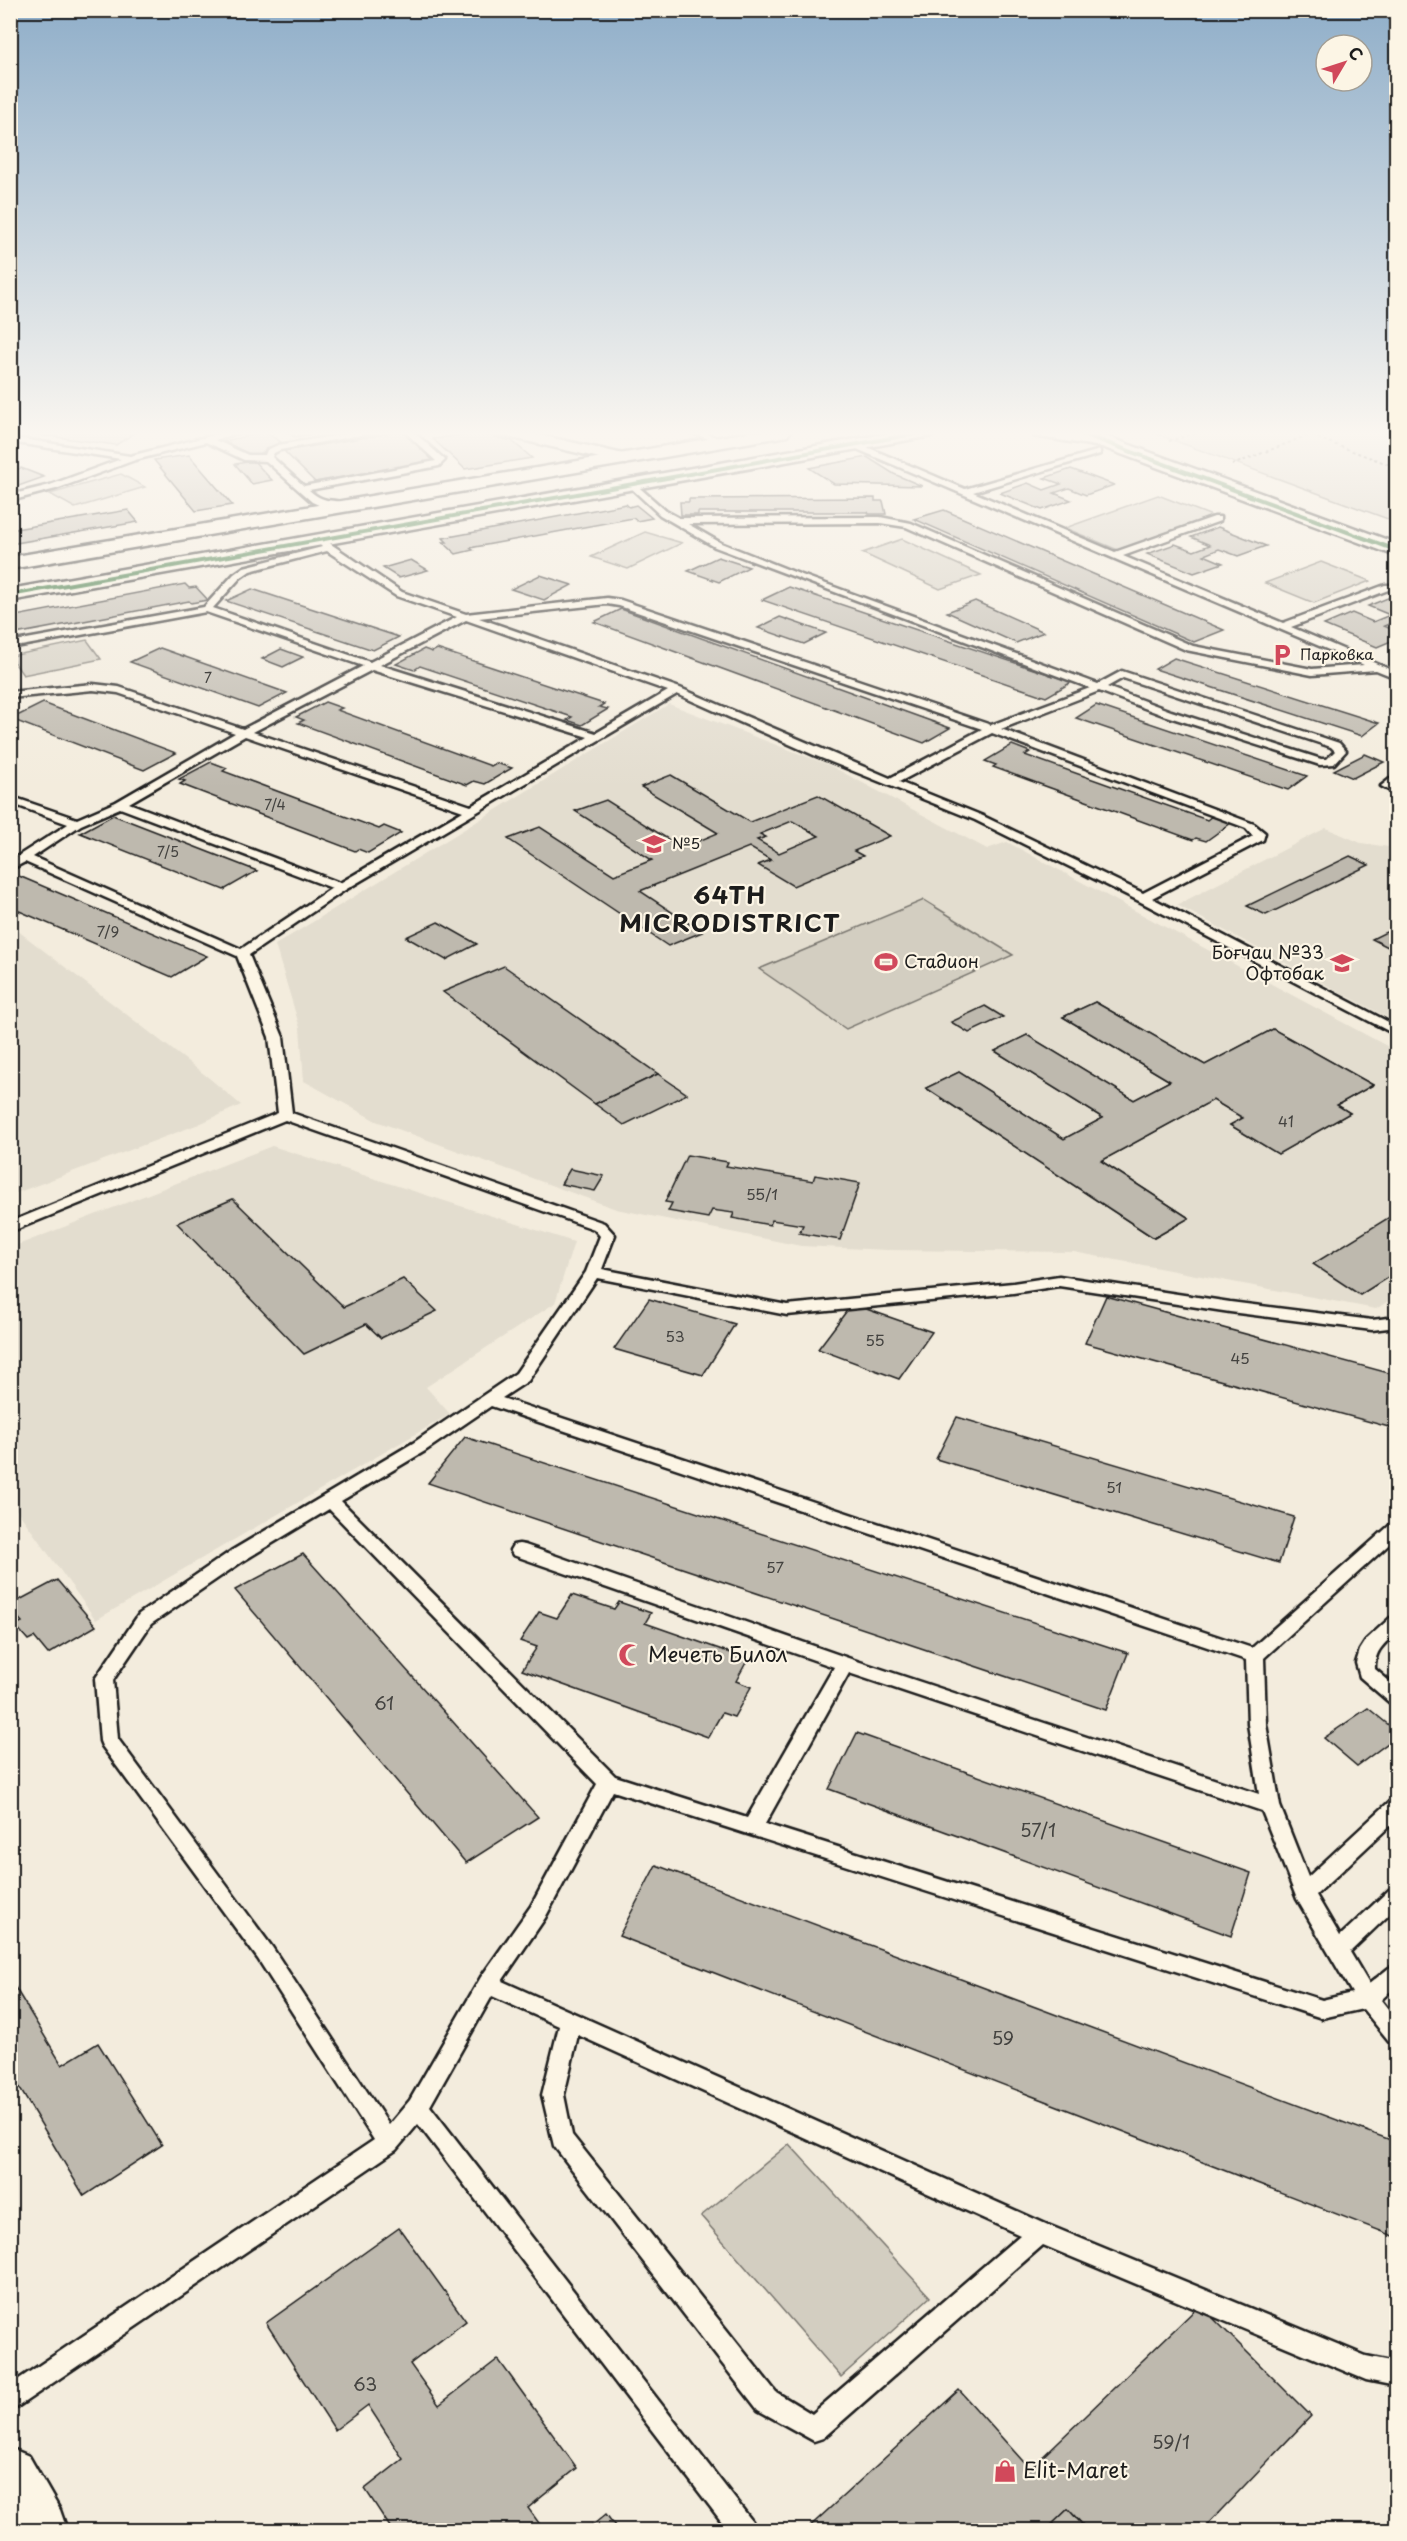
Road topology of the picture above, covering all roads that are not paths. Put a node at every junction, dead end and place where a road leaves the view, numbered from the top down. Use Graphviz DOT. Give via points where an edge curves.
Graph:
graph roads {
  1 [pos="82,551"];
  2 [pos="283,551"];
  3 [pos="304,551"];
  4 [pos="334,551"];
  5 [pos="732,551"];
  6 [pos="967,551"];
  7 [pos="1101,551"];
  8 [pos="1129,551"];
  9 [pos="1114,556"];
  10 [pos="10,563"];
  11 [pos="1388,586"];
  12 [pos="10,595"];
  13 [pos="207,609"];
  14 [pos="465,617"];
  15 [pos="1282,627"];
  16 [pos="10,645"];
  17 [pos="371,666"];
  18 [pos="1377,667"];
  19 [pos="1396,675"];
  20 [pos="1099,688"];
  21 [pos="676,690"];
  22 [pos="10,694"];
  23 [pos="991,729"];
  24 [pos="243,733"];
  25 [pos="595,736"];
  26 [pos="1396,777"];
  27 [pos="891,782"];
  28 [pos="1396,791"];
  29 [pos="10,799"];
  30 [pos="120,804"];
  31 [pos="472,810"];
  32 [pos="77,823"];
  33 [pos="25,858"];
  34 [pos="10,867"];
  35 [pos="341,887"];
  36 [pos="1143,898"];
  37 [pos="242,954"];
  38 [pos="1396,1031"];
  39 [pos="285,1115"];
  40 [pos="10,1228"];
  41 [pos="593,1272"];
  42 [pos="1396,1322"];
  43 [pos="493,1401"];
  44 [pos="330,1500"];
  45 [pos="1396,1529"];
  46 [pos="519,1550"];
  47 [pos="1396,1623"];
  48 [pos="1256,1656"];
  49 [pos="844,1664"];
  50 [pos="1396,1698"];
  51 [pos="608,1782"];
  52 [pos="1270,1806"];
  53 [pos="1396,1808"];
  54 [pos="752,1828"];
  55 [pos="1304,1893"];
  56 [pos="1396,1896"];
  57 [pos="1337,1952"];
  58 [pos="1396,1974"];
  59 [pos="488,1984"];
  60 [pos="1367,1999"];
  61 [pos="571,2021"];
  62 [pos="1396,2034"];
  63 [pos="418,2107"];
  64 [pos="388,2142"];
  65 [pos="1040,2233"];
  66 [pos="1396,2374"];
  67 [pos="10,2400"];
  68 [pos="10,2475"];
  69 [pos="40,2530"];
  70 [pos="743,2530"];
  1 -- 10 [label="street"];
  2 -- 12 [label="street"];
  3 -- 13 [label="lane" via="247,569"];
  4 -- 14 [label="lane" via="399,594"];
  5 -- 20 [label="lane"];
  6 -- 18 [label="lane" via="1190,648 1311,672"];
  7 -- 9 [label="lane"];
  8 -- 9 [label="lane"];
  9 -- 15 [label="lane"];
  11 -- 15 [label="lane"];
  13 -- 16 [label="lane"];
  13 -- 17 [label="lane"];
  14 -- 17 [label="lane"];
  14 -- 21 [label="lane"];
  14 -- 23 [label="lane" via="621,603"];
  15 -- 18 [label="lane"];
  17 -- 24 [label="lane"];
  17 -- 25 [label="lane"];
  18 -- 19 [label="lane"];
  20 -- 20 [label="lane" via="1320,762 1330,762 1341,751 1335,745 1126,675 1117,675"];
  20 -- 23 [label="lane"];
  21 -- 25 [label="lane"];
  21 -- 27 [label="lane"];
  22 -- 24 [label="lane" via="93,687 118,690"];
  23 -- 27 [label="lane"];
  23 -- 36 [label="lane" via="1250,826 1259,833 1259,838"];
  24 -- 30 [label="lane"];
  24 -- 31 [label="lane"];
  25 -- 31 [label="lane"];
  26 -- 28 [label="lane" via="1387,786"];
  27 -- 36 [label="lane" via="979,818"];
  29 -- 32 [label="lane"];
  30 -- 32 [label="lane"];
  30 -- 35 [label="lane"];
  31 -- 35 [label="lane"];
  32 -- 33 [label="lane"];
  33 -- 34 [label="lane"];
  33 -- 37 [label="lane"];
  35 -- 37 [label="lane"];
  36 -- 38 [label="lane"];
  37 -- 39 [label="lane" via="276,1037"];
  39 -- 40 [label="lane"];
  39 -- 41 [label="lane" via="600,1226 608,1235"];
  41 -- 42 [label="lane" via="787,1310 1059,1281 1372,1325"];
  41 -- 44 [label="lane" via="522,1377 419,1447"];
  43 -- 48 [label="lane"];
  44 -- 51 [label="lane"];
  44 -- 64 [label="lane" via="145,1618 104,1679 109,1741 265,1953"];
  45 -- 48 [label="lane"];
  46 -- 49 [label="lane"];
  47 -- 50 [label="lane" via="1366,1652 1364,1659 1366,1672"];
  48 -- 52 [label="lane" via="1257,1724"];
  49 -- 52 [label="lane"];
  49 -- 54 [label="lane"];
  51 -- 54 [label="lane"];
  51 -- 59 [label="lane" via="538,1912"];
  52 -- 55 [label="lane"];
  53 -- 55 [label="lane"];
  54 -- 60 [label="lane" via="1322,2009"];
  55 -- 57 [label="lane"];
  56 -- 57 [label="lane"];
  57 -- 60 [label="lane"];
  58 -- 60 [label="lane"];
  59 -- 61 [label="lane"];
  59 -- 63 [label="lane"];
  60 -- 62 [label="lane"];
  61 -- 65 [label="lane"];
  61 -- 65 [label="lane" via="553,2095 562,2139 767,2401 814,2429"];
  63 -- 64 [label="lane"];
  63 -- 70 [label="lane"];
  64 -- 67 [label="lane"];
  65 -- 66 [label="lane" via="1366,2368"];
  68 -- 69 [label="street"];
}
